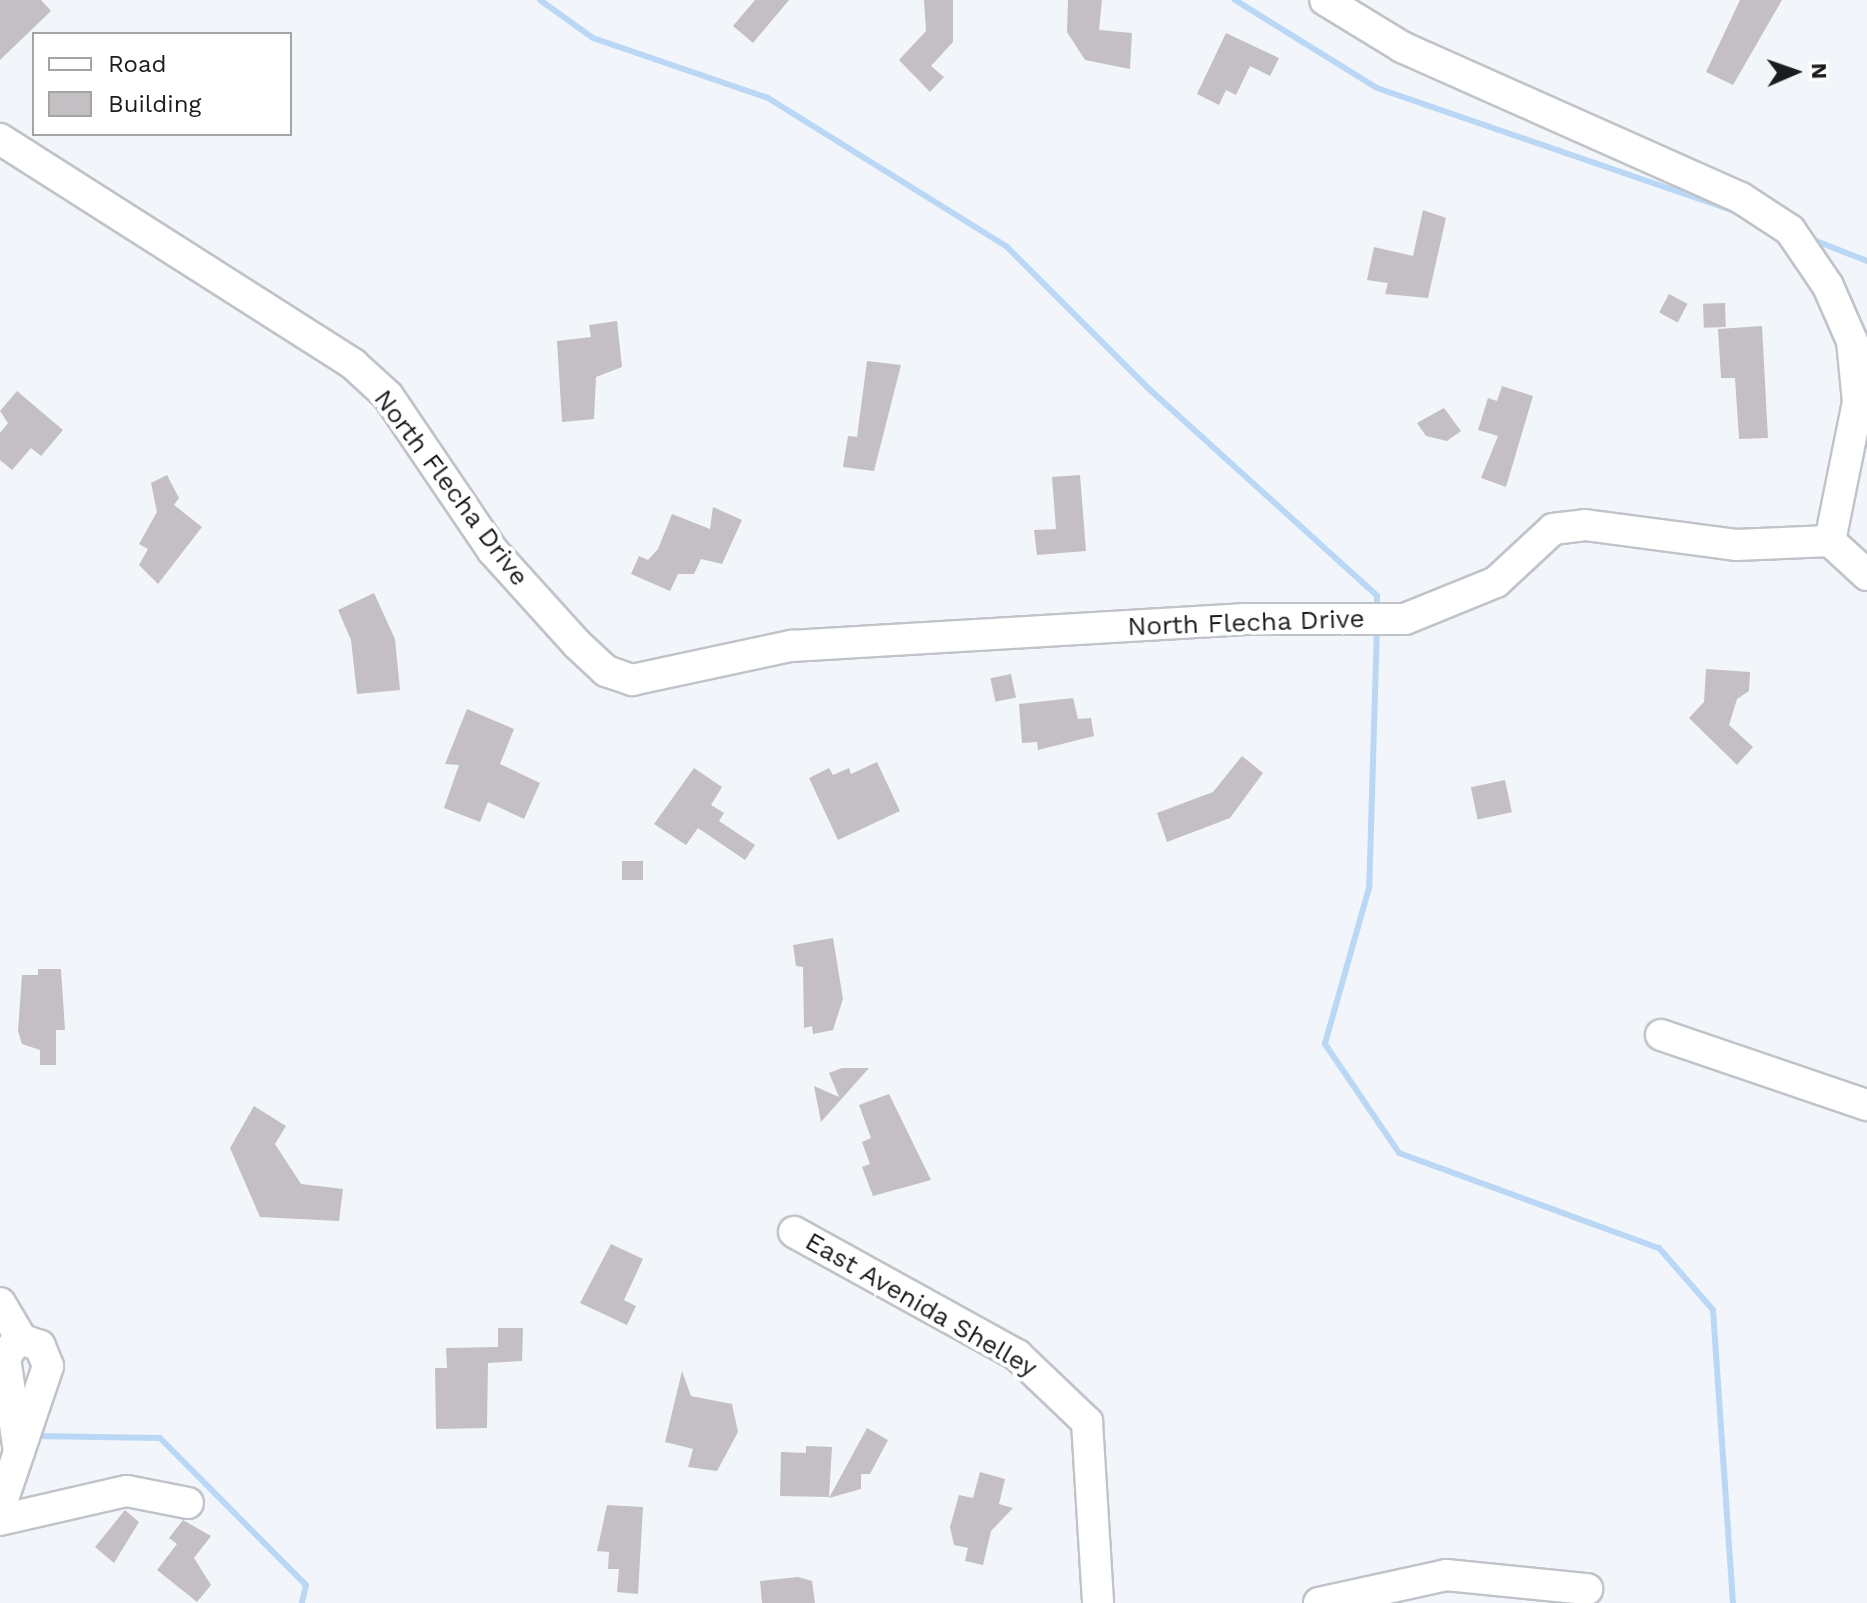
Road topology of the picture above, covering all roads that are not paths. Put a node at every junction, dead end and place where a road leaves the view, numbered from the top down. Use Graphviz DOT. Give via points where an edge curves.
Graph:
graph roads {
  1 [pos="1325,0"];
  2 [pos="0,139"];
  3 [pos="1830,541"];
  4 [pos="1867,575"];
  5 [pos="1661,1035"];
  6 [pos="1867,1105"];
  7 [pos="794,1232"];
  8 [pos="0,1303"];
  9 [pos="2,1493"];
  10 [pos="188,1503"];
  11 [pos="0,1520"];
  12 [pos="1587,1589"];
  13 [pos="1098,1603"];
  14 [pos="1319,1603"];
  1 -- 3 [label="street" via="1402,47 1741,198 1790,230 1828,286 1852,341 1858,402"];
  2 -- 3 [label="street, North Flecha Drive" via="353,364 388,396 493,551 548,614 606,671 632,680 761,649 1246,619 1405,619 1496,582 1553,529 1585,525 1721,544"];
  3 -- 4 [label="street"];
  5 -- 6 [label="street"];
  7 -- 13 [label="street, East Avenida Shelley" via="1017,1355 1087,1422"];
  8 -- 9 [label="street" via="22,1340 40,1346 48,1366"];
  10 -- 11 [label="street" via="127,1491"];
  12 -- 14 [label="street" via="1446,1575"];
}
